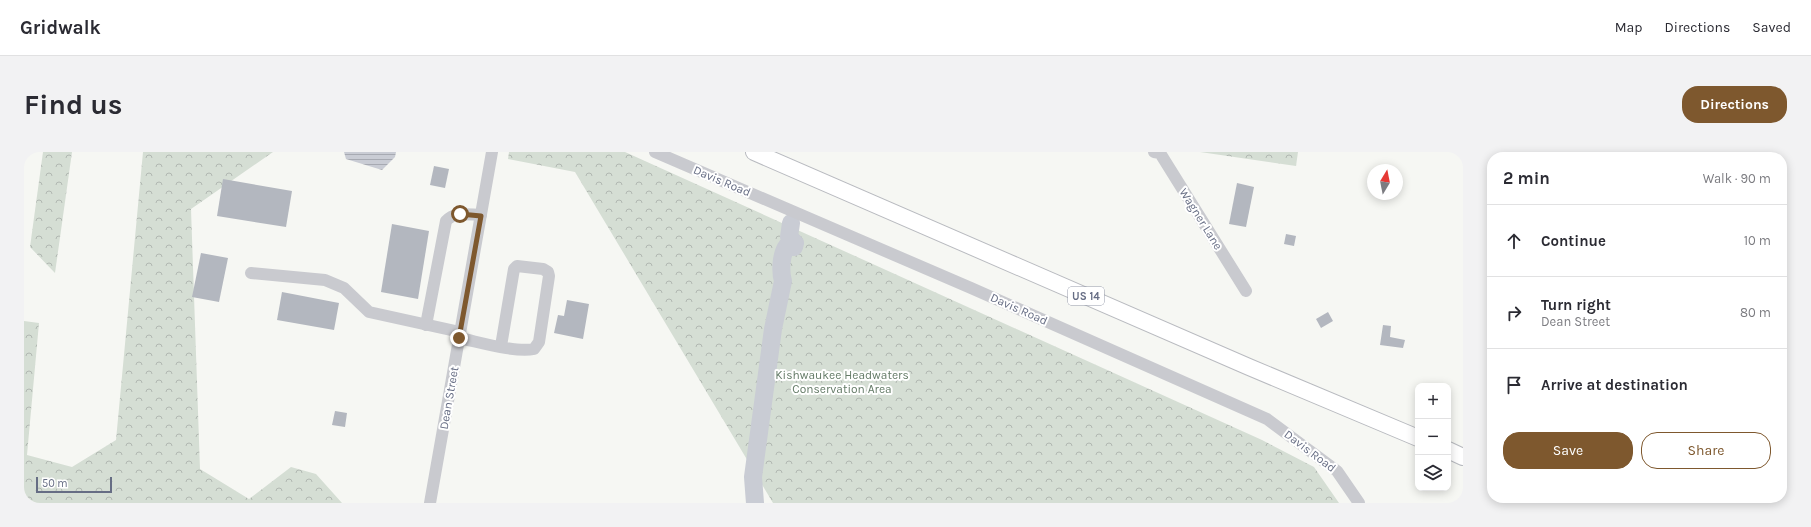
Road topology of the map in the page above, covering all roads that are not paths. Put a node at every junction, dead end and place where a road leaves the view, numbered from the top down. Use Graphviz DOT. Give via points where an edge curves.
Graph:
graph roads {
  1 [pos="492,152"];
  2 [pos="655,152"];
  3 [pos="754,152"];
  4 [pos="1154,152"];
  5 [pos="481,216"];
  6 [pos="251,273"];
  7 [pos="1246,291"];
  8 [pos="426,325"];
  9 [pos="460,335"];
  10 [pos="501,346"];
  11 [pos="1415,437"];
  12 [pos="1451,451"];
  13 [pos="1463,457"];
  14 [pos="430,503"];
  15 [pos="1359,503"];
  1 -- 5 [label="street, Dean Street"];
  2 -- 15 [label="street, Davis Road" via="1267,418 1337,471"];
  3 -- 11 [label="main road, US 14" via="1241,364"];
  4 -- 7 [label="street, Wagner Lane" via="1160,153"];
  5 -- 8 [label="street" via="460,214 451,216 446,222"];
  5 -- 9 [label="street, Dean Street"];
  6 -- 8 [label="street" via="325,280 344,288 369,312"];
  8 -- 9 [label="street"];
  9 -- 10 [label="street"];
  9 -- 14 [label="street, Dean Street"];
  10 -- 10 [label="street" via="525,350 534,348 539,342 549,276 543,269 517,266 514,269"];
  12 -- 13 [label="main road"];
}
